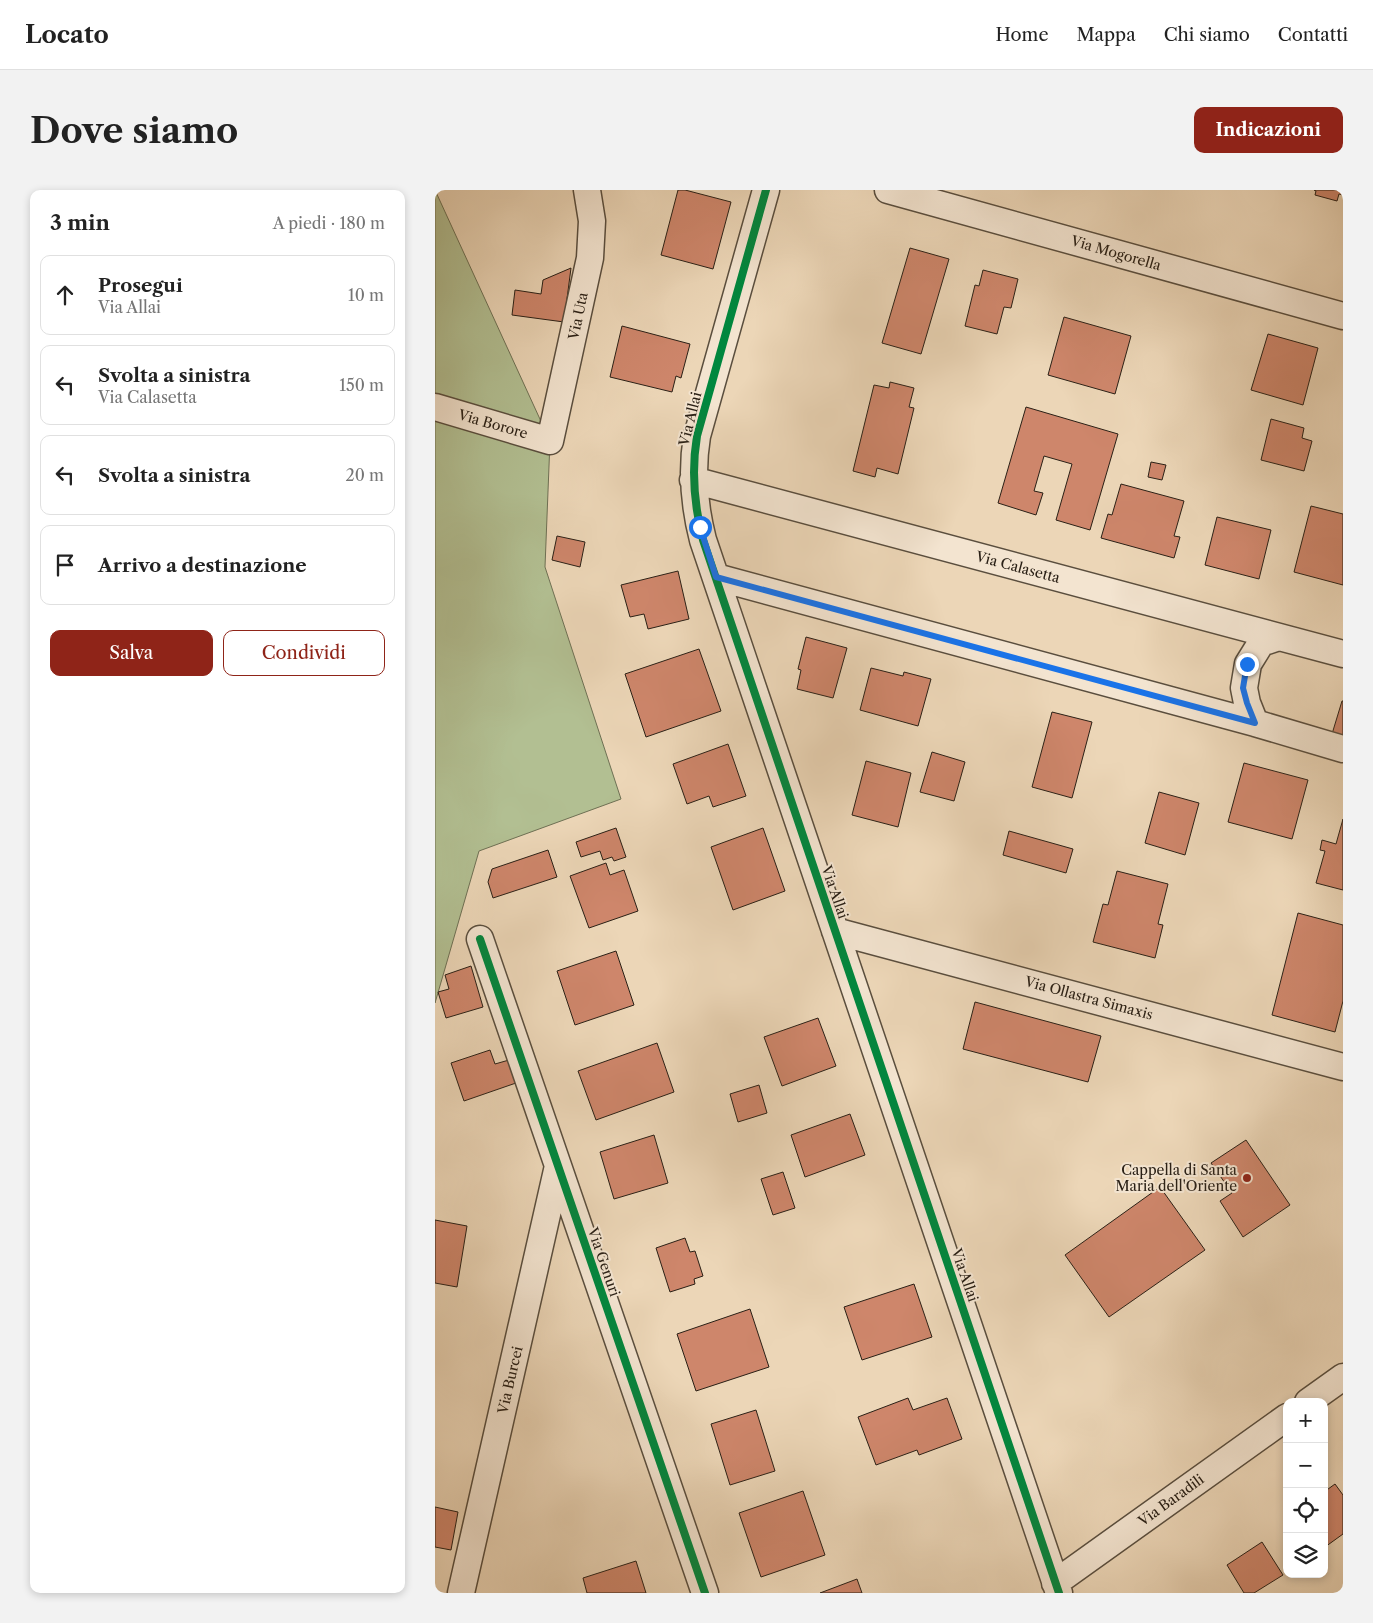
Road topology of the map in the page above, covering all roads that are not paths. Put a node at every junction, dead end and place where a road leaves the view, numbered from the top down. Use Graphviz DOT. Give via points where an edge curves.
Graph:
graph roads {
  1 [pos="587,190"];
  2 [pos="766,190"];
  3 [pos="888,190"];
  4 [pos="1343,316"];
  5 [pos="435,407"];
  6 [pos="551,441"];
  7 [pos="693,480"];
  8 [pos="716,577"];
  9 [pos="1279,636"];
  10 [pos="1343,654"];
  11 [pos="1255,723"];
  12 [pos="1343,749"];
  13 [pos="835,931"];
  14 [pos="480,939"];
  15 [pos="1343,1067"];
  16 [pos="558,1166"];
  17 [pos="1343,1377"];
  18 [pos="1314,1398"];
  19 [pos="1283,1420"];
  20 [pos="1057,1588"];
  21 [pos="461,1593"];
  22 [pos="705,1593"];
  1 -- 6 [label="street, Via Uta" via="592,227 590,258"];
  2 -- 7 [label="street, Via Allai" via="697,436"];
  3 -- 4 [label="street, Via Mogorella"];
  5 -- 6 [label="street, Via Borore"];
  7 -- 8 [label="street, Via Allai" via="700,527"];
  7 -- 9 [label="street, Via Calasetta"];
  8 -- 11 [label="street"];
  8 -- 13 [label="street, Via Allai"];
  9 -- 10 [label="street, Via Calasetta"];
  9 -- 11 [label="street" via="1261,643 1247,664 1243,688"];
  11 -- 12 [label="street"];
  13 -- 15 [label="street, Via Ollastra Simaxis"];
  13 -- 20 [label="street, Via Allai"];
  14 -- 16 [label="street, Via Genuri"];
  16 -- 21 [label="street, Via Burcei"];
  16 -- 22 [label="street, Via Genuri"];
  17 -- 18 [label="street"];
  19 -- 20 [label="street, Via Baradili"];
}
